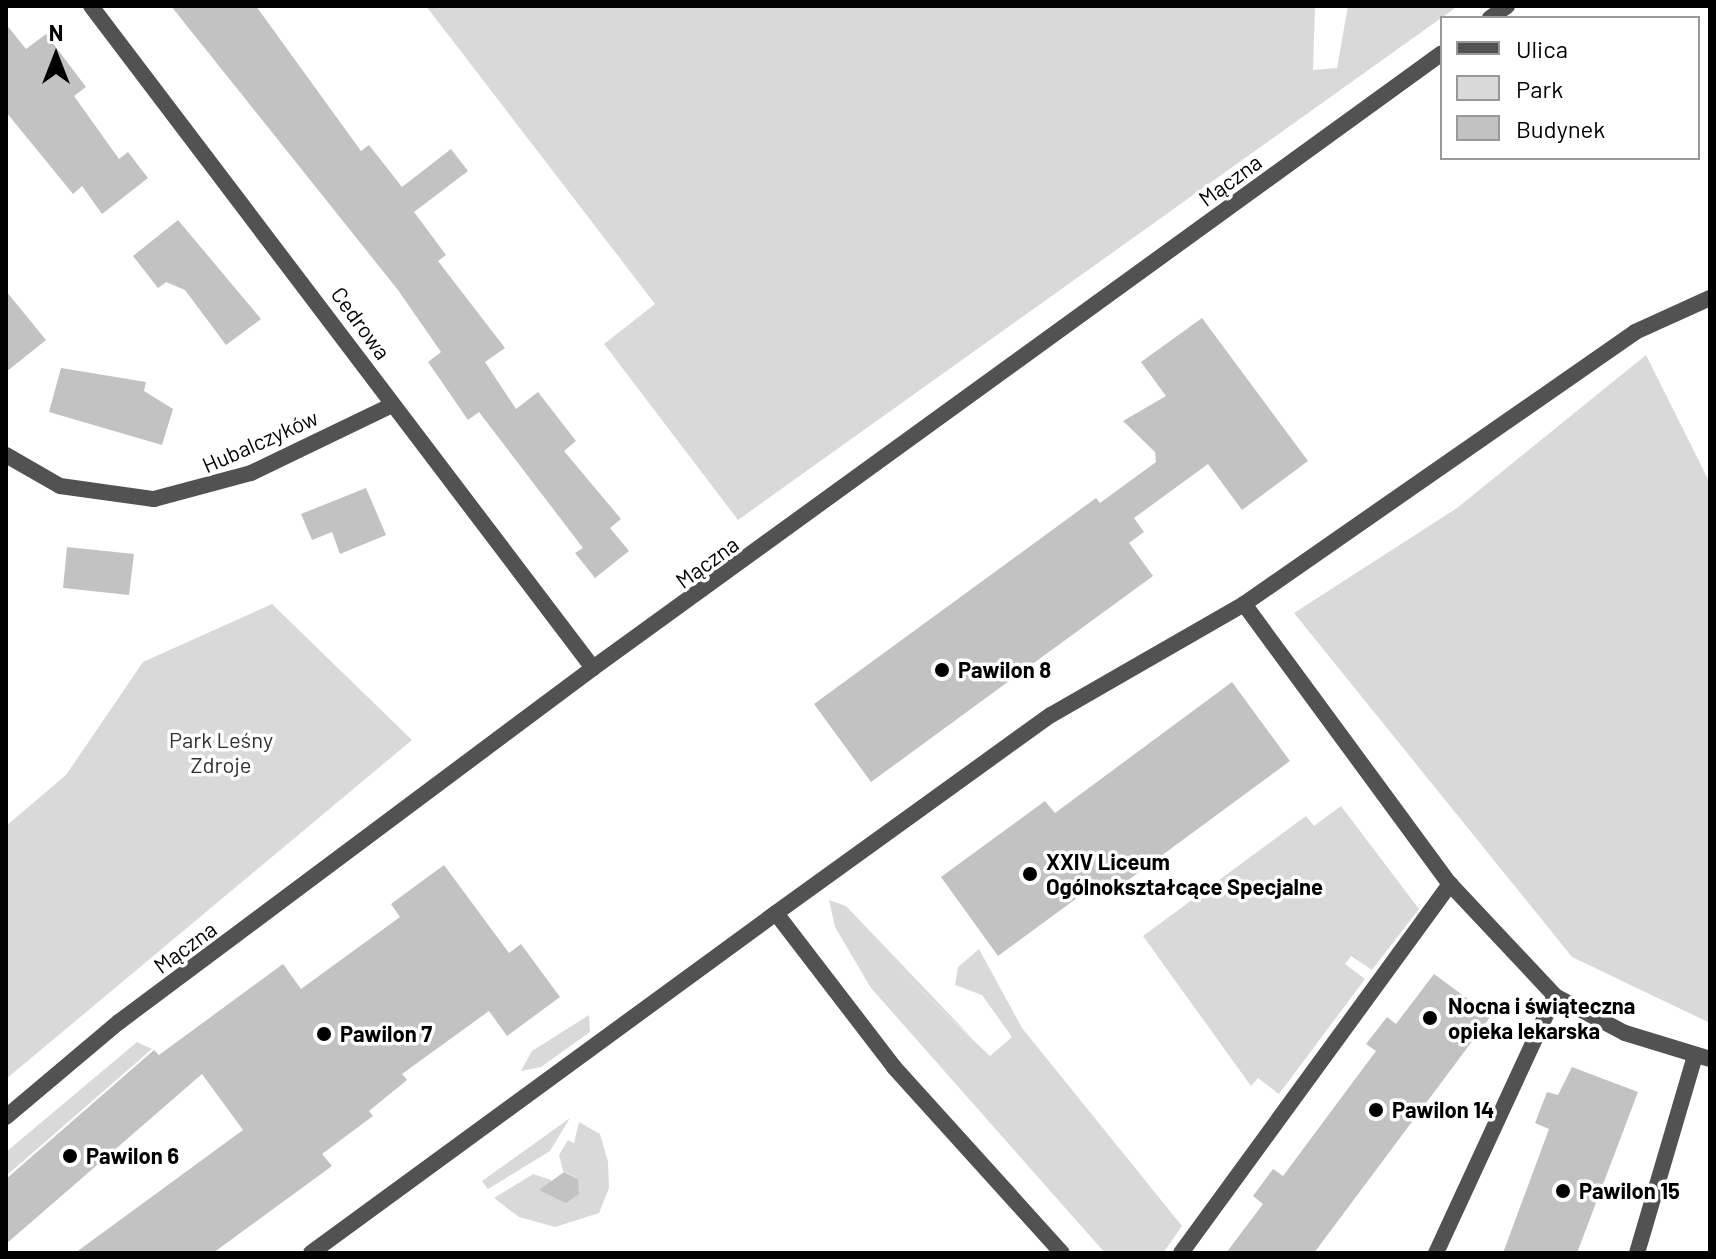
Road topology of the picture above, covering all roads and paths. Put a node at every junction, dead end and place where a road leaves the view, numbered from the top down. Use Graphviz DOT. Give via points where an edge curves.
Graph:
graph roads {
  1 [pos="91,6"];
  2 [pos="1440,54"];
  3 [pos="1710,298"];
  4 [pos="392,405"];
  5 [pos="6,455"];
  6 [pos="1244,604"];
  7 [pos="593,668"];
  8 [pos="1450,884"];
  9 [pos="776,913"];
  10 [pos="1555,996"];
  11 [pos="1702,1057"];
  12 [pos="6,1117"];
  13 [pos="311,1253"];
  14 [pos="1062,1253"];
  15 [pos="1181,1253"];
  16 [pos="1436,1253"];
  17 [pos="1637,1253"];
  1 -- 4 [label="street, Cedrowa"];
  2 -- 7 [label="street, Mączna"];
  3 -- 6 [label="street" via="1635,332"];
  4 -- 5 [label="street, Hubalczyków" via="251,473 154,499 60,486"];
  4 -- 7 [label="street, Cedrowa"];
  6 -- 8 [label="street"];
  6 -- 9 [label="street" via="1051,715"];
  7 -- 12 [label="street, Mączna" via="119,1022"];
  8 -- 10 [label="street"];
  8 -- 15 [label="street"];
  9 -- 13 [label="street"];
  9 -- 14 [label="street" via="894,1067"];
  10 -- 11 [label="street" via="1625,1033"];
  10 -- 16 [label="street"];
  11 -- 17 [label="street"];
}
